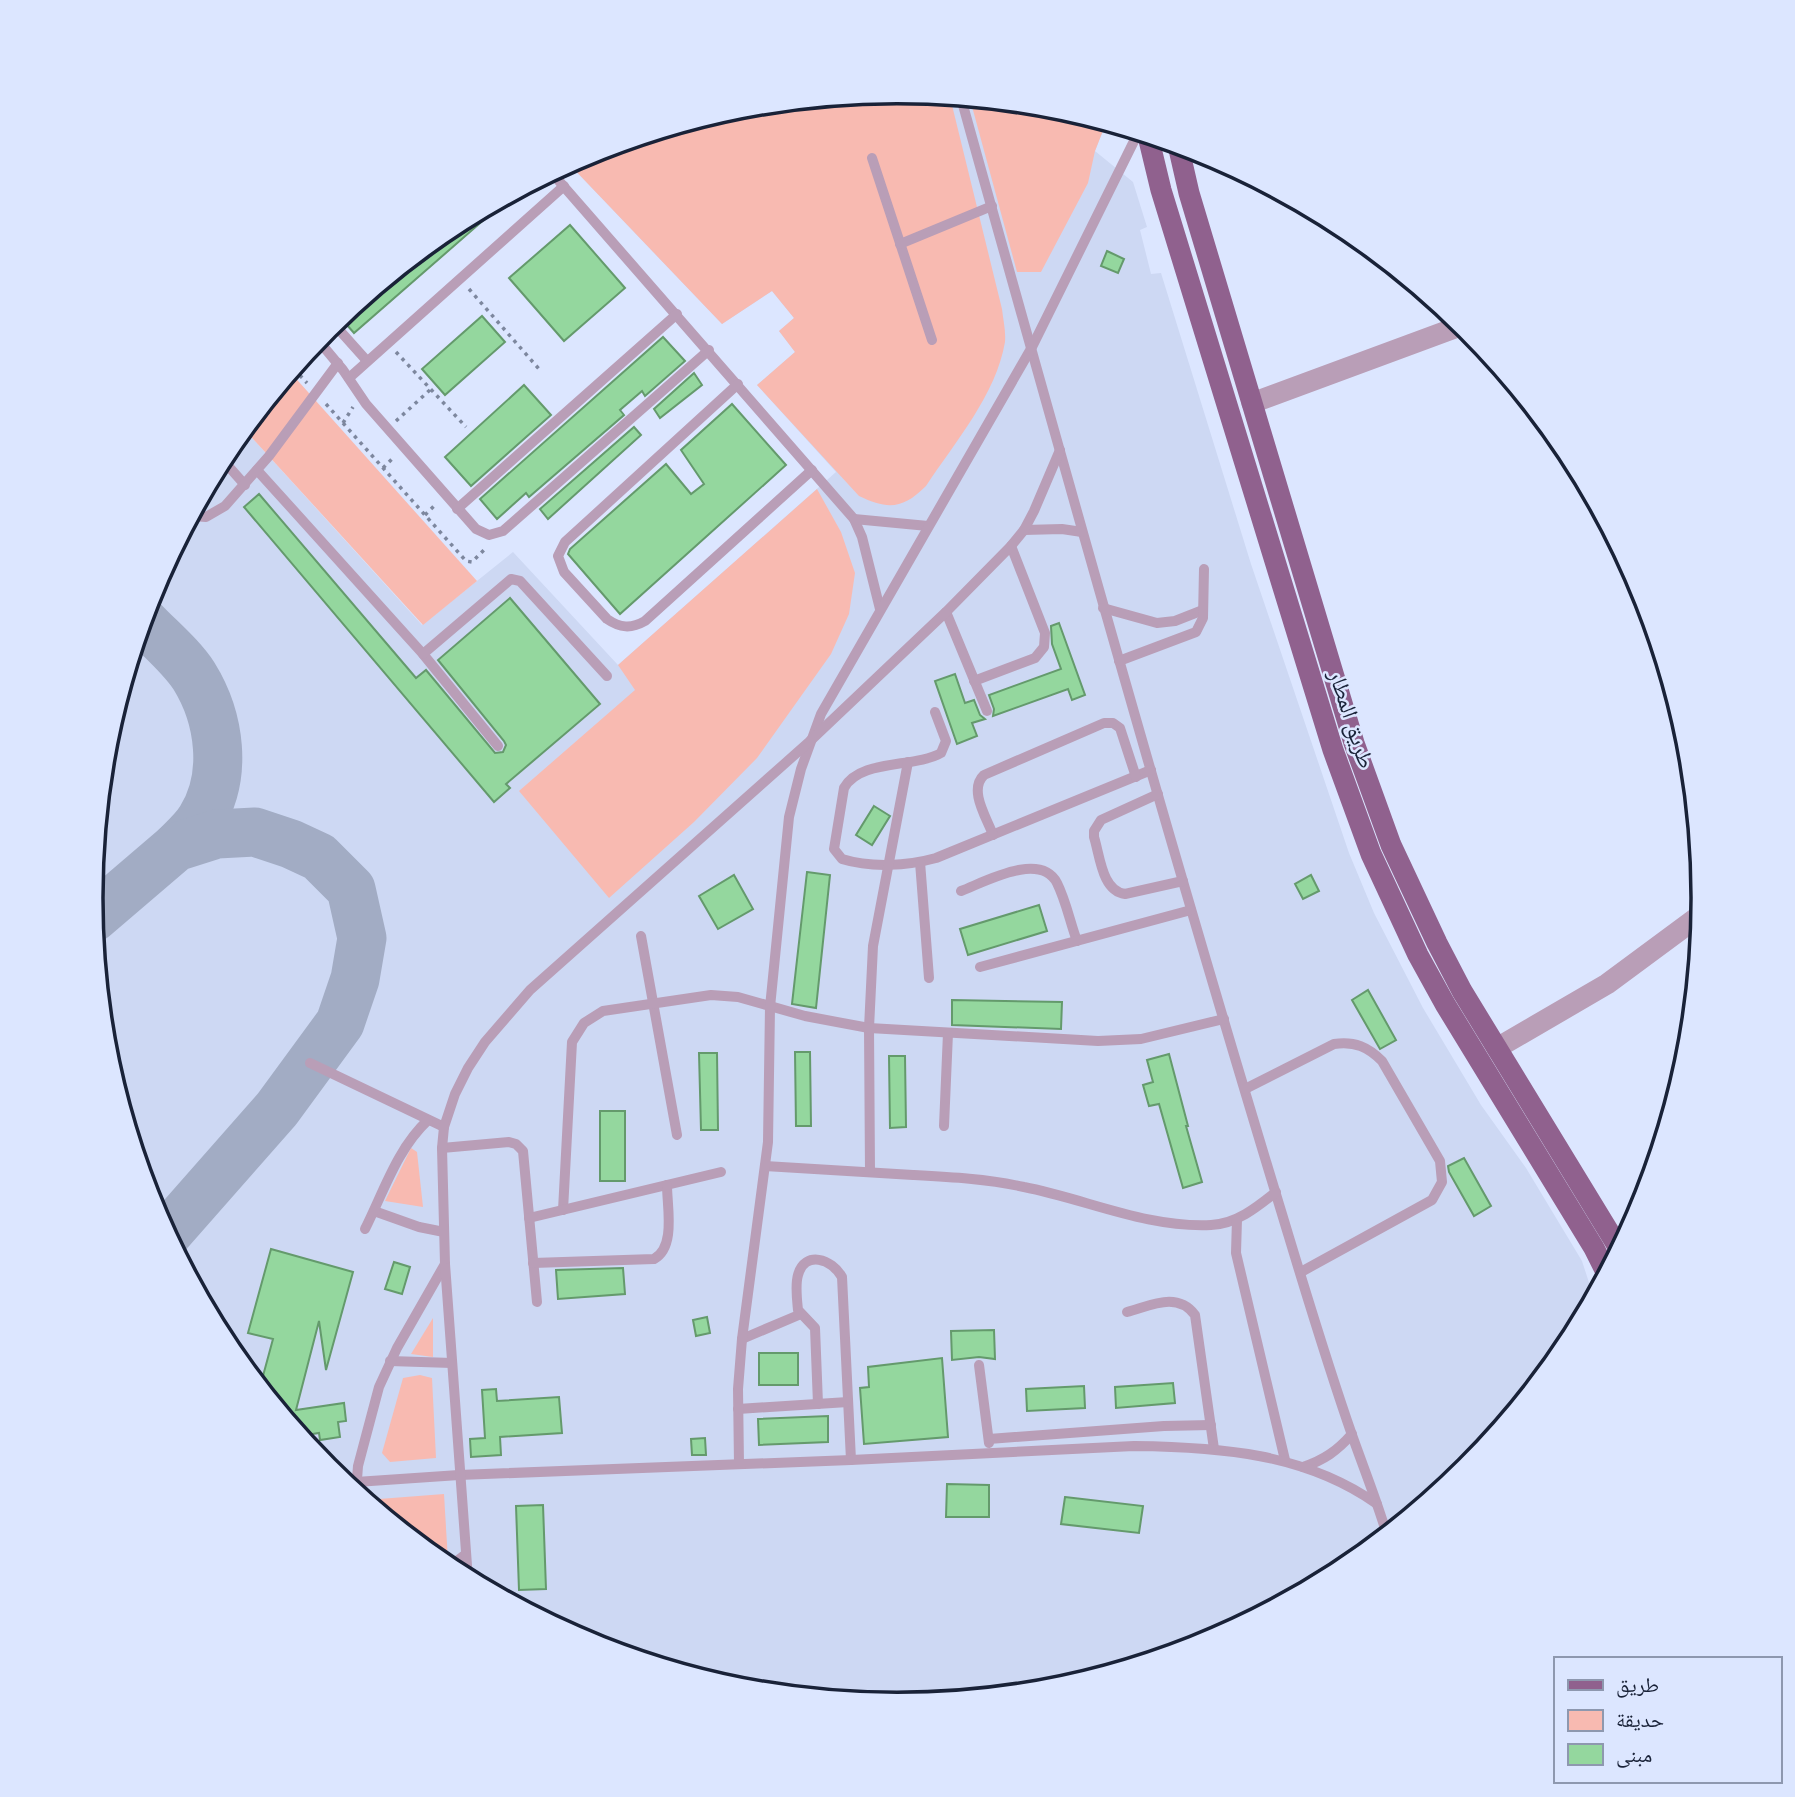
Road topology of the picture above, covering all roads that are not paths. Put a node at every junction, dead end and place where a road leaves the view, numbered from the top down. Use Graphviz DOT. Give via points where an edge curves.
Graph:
graph roads {
  1 [pos="964,107"];
  2 [pos="1134,140"];
  3 [pos="1150,145"];
  4 [pos="1181,157"];
  5 [pos="872,158"];
  6 [pos="559,180"];
  7 [pos="564,186"];
  8 [pos="992,206"];
  9 [pos="900,244"];
  10 [pos="677,314"];
  11 [pos="1450,329"];
  12 [pos="341,332"];
  13 [pos="932,340"];
  14 [pos="1032,346"];
  15 [pos="325,348"];
  16 [pos="709,350"];
  17 [pos="367,361"];
  18 [pos="338,363"];
  19 [pos="349,378"];
  20 [pos="738,384"];
  21 [pos="1252,403"];
  22 [pos="1060,450"];
  23 [pos="230,468"];
  24 [pos="257,470"];
  25 [pos="812,470"];
  26 [pos="244,485"];
  27 [pos="457,509"];
  28 [pos="201,517"];
  29 [pos="854,519"];
  30 [pos="928,526"];
  31 [pos="1024,530"];
  32 [pos="1082,531"];
  33 [pos="1010,546"];
  34 [pos="1204,569"];
  35 [pos="880,608"];
  36 [pos="1104,608"];
  37 [pos="1203,610"];
  38 [pos="946,612"];
  39 [pos="1166,623"];
  40 [pos="1170,643"];
  41 [pos="423,654"];
  42 [pos="1119,661"];
  43 [pos="607,676"];
  44 [pos="974,681"];
  45 [pos="987,711"];
  46 [pos="935,712"];
  47 [pos="809,742"];
  48 [pos="498,746"];
  49 [pos="908,762"];
  50 [pos="1151,770"];
  51 [pos="1136,776"];
  52 [pos="1158,794"];
  53 [pos="993,835"];
  54 [pos="920,862"];
  55 [pos="888,864"];
  56 [pos="1182,881"];
  57 [pos="961,891"];
  58 [pos="1191,910"];
  59 [pos="1691,922"];
  60 [pos="641,936"];
  61 [pos="1077,941"];
  62 [pos="980,967"];
  63 [pos="929,978"];
  64 [pos="653,1003"];
  65 [pos="770,1007"];
  66 [pos="1224,1019"];
  67 [pos="869,1028"];
  68 [pos="948,1033"];
  69 [pos="1497,1048"];
  70 [pos="310,1063"];
  71 [pos="1245,1089"];
  72 [pos="428,1119"];
  73 [pos="944,1126"];
  74 [pos="444,1128"];
  75 [pos="677,1136"];
  76 [pos="442,1149"];
  77 [pos="765,1166"];
  78 [pos="721,1172"];
  79 [pos="870,1172"];
  80 [pos="667,1185"];
  81 [pos="1276,1192"];
  82 [pos="1588,1196"];
  83 [pos="1569,1208"];
  84 [pos="563,1210"];
  85 [pos="374,1211"];
  86 [pos="529,1219"];
  87 [pos="1237,1219"];
  88 [pos="365,1229"];
  89 [pos="444,1232"];
  90 [pos="1616,1237"];
  91 [pos="533,1263"];
  92 [pos="445,1264"];
  93 [pos="1602,1264"];
  94 [pos="1301,1272"];
  95 [pos="537,1302"];
  96 [pos="1127,1312"];
  97 [pos="801,1314"];
  98 [pos="742,1339"];
  99 [pos="390,1361"];
  100 [pos="452,1363"];
  101 [pos="979,1365"];
  102 [pos="848,1402"];
  103 [pos="818,1404"];
  104 [pos="738,1409"];
  105 [pos="1211,1425"];
  106 [pos="1352,1434"];
  107 [pos="989,1440"];
  108 [pos="1214,1449"];
  109 [pos="990,1453"];
  110 [pos="851,1460"];
  111 [pos="1285,1460"];
  112 [pos="739,1464"];
  113 [pos="1303,1467"];
  114 [pos="459,1475"];
  115 [pos="357,1480"];
  116 [pos="364,1486"];
  117 [pos="1378,1504"];
  118 [pos="1384,1526"];
  119 [pos="466,1554"];
  120 [pos="458,1560"];
  121 [pos="467,1566"];
  1 -- 8 [label="lane"];
  2 -- 14 [label="lane"];
  3 -- 83 [label="main road, طريق المطار" via="1333,750 1371,854 1445,1004"];
  4 -- 21 [label="main road, طريق المطار"];
  5 -- 9 [label="lane"];
  6 -- 7 [label="lane"];
  7 -- 10 [label="lane"];
  7 -- 17 [label="lane"];
  8 -- 9 [label="lane"];
  8 -- 14 [label="lane"];
  9 -- 13 [label="lane"];
  10 -- 16 [label="lane"];
  10 -- 27 [label="lane"];
  11 -- 21 [label="street"];
  12 -- 17 [label="lane"];
  14 -- 22 [label="lane"];
  14 -- 30 [label="lane"];
  15 -- 18 [label="lane"];
  16 -- 20 [label="lane"];
  16 -- 27 [label="lane" via="503,531 482,533"];
  17 -- 19 [label="lane"];
  18 -- 19 [label="lane"];
  18 -- 24 [label="lane"];
  19 -- 27 [label="lane" via="360,397"];
  20 -- 25 [label="lane"];
  20 -- 25 [label="lane" via="565,542 558,556 564,572 607,619 615,625 636,626"];
  21 -- 69 [label="main road, طريق المطار" via="1371,794 1437,943"];
  22 -- 31 [label="lane"];
  22 -- 32 [label="lane"];
  23 -- 26 [label="lane"];
  24 -- 26 [label="lane"];
  24 -- 41 [label="lane"];
  25 -- 29 [label="lane"];
  26 -- 28 [label="lane" via="216,513"];
  29 -- 30 [label="lane"];
  29 -- 35 [label="lane"];
  30 -- 35 [label="lane"];
  31 -- 32 [label="lane"];
  31 -- 33 [label="lane"];
  32 -- 36 [label="lane"];
  33 -- 38 [label="lane"];
  33 -- 44 [label="lane" via="1045,633 1044,647 1035,658"];
  34 -- 37 [label="lane"];
  35 -- 47 [label="lane"];
  36 -- 39 [label="lane"];
  36 -- 42 [label="lane"];
  37 -- 39 [label="lane"];
  37 -- 40 [label="lane" via="1196,632"];
  38 -- 44 [label="lane"];
  38 -- 47 [label="lane"];
  39 -- 40 [label="lane"];
  40 -- 42 [label="lane"];
  41 -- 43 [label="lane" via="515,579"];
  41 -- 48 [label="lane"];
  42 -- 50 [label="lane"];
  44 -- 45 [label="lane"];
  46 -- 49 [label="lane" via="946,741 944,749 937,756"];
  47 -- 65 [label="lane" via="789,817"];
  47 -- 74 [label="lane" via="530,990 479,1050 455,1094"];
  49 -- 55 [label="lane"];
  49 -- 55 [label="lane" via="853,775 844,788 834,849 837,855 848,861"];
  50 -- 51 [label="lane"];
  50 -- 52 [label="lane"];
  51 -- 53 [label="lane"];
  51 -- 53 [label="lane" via="1120,729 1104,723 979,779 977,791"];
  52 -- 56 [label="lane"];
  52 -- 56 [label="lane" via="1101,820 1094,837 1109,886 1119,893"];
  53 -- 54 [label="lane"];
  54 -- 55 [label="lane"];
  54 -- 63 [label="lane"];
  55 -- 67 [label="lane" via="873,946"];
  56 -- 58 [label="lane"];
  57 -- 61 [label="lane" via="1023,868 1046,872 1057,884"];
  58 -- 61 [label="lane"];
  58 -- 66 [label="lane"];
  59 -- 69 [label="street" via="1607,984"];
  60 -- 64 [label="lane"];
  61 -- 62 [label="lane"];
  64 -- 65 [label="lane" via="726,995"];
  64 -- 75 [label="lane"];
  64 -- 84 [label="lane" via="603,1011 584,1023 572,1042"];
  65 -- 67 [label="lane"];
  65 -- 77 [label="lane"];
  66 -- 68 [label="lane" via="1120,1041"];
  66 -- 71 [label="lane"];
  67 -- 68 [label="lane"];
  67 -- 79 [label="lane"];
  68 -- 73 [label="lane"];
  69 -- 82 [label="main road, طريق المطار"];
  70 -- 72 [label="lane"];
  71 -- 81 [label="lane"];
  71 -- 94 [label="lane" via="1334,1044 1361,1045 1382,1061 1440,1161 1442,1182 1432,1200"];
  72 -- 74 [label="lane"];
  72 -- 85 [label="lane" via="402,1150"];
  74 -- 76 [label="lane"];
  76 -- 86 [label="lane" via="509,1142 520,1147"];
  76 -- 89 [label="lane"];
  77 -- 79 [label="lane"];
  77 -- 98 [label="lane"];
  78 -- 80 [label="lane"];
  79 -- 87 [label="lane" via="1025,1187 1160,1221 1213,1225"];
  80 -- 84 [label="lane"];
  80 -- 91 [label="lane" via="667,1240 661,1255 654,1259"];
  81 -- 87 [label="lane"];
  81 -- 94 [label="lane"];
  82 -- 83 [label="main road"];
  82 -- 90 [label="main road, طريق المطار"];
  83 -- 93 [label="main road, طريق المطار"];
  84 -- 86 [label="lane"];
  85 -- 88 [label="lane"];
  85 -- 89 [label="lane"];
  86 -- 91 [label="lane"];
  87 -- 111 [label="lane" via="1236,1253"];
  89 -- 92 [label="lane"];
  91 -- 95 [label="lane"];
  92 -- 99 [label="lane"];
  92 -- 100 [label="lane"];
  94 -- 106 [label="lane"];
  96 -- 105 [label="lane" via="1173,1300 1195,1315"];
  97 -- 98 [label="lane"];
  97 -- 102 [label="lane" via="797,1276 810,1261 829,1262 842,1277"];
  97 -- 103 [label="lane" via="815,1328"];
  98 -- 104 [label="lane"];
  99 -- 100 [label="lane"];
  99 -- 115 [label="lane" via="379,1387"];
  100 -- 114 [label="lane"];
  101 -- 107 [label="lane"];
  102 -- 103 [label="lane"];
  102 -- 110 [label="lane"];
  103 -- 104 [label="lane"];
  104 -- 112 [label="lane"];
  105 -- 107 [label="lane"];
  105 -- 108 [label="lane"];
  106 -- 113 [label="lane" via="1339,1450"];
  106 -- 117 [label="lane"];
  107 -- 109 [label="lane"];
  108 -- 109 [label="lane" via="1134,1446"];
  108 -- 111 [label="lane"];
  109 -- 110 [label="lane"];
  110 -- 112 [label="lane"];
  111 -- 113 [label="lane"];
  112 -- 114 [label="lane"];
  113 -- 117 [label="lane" via="1349,1485"];
  114 -- 116 [label="lane"];
  114 -- 119 [label="lane"];
  117 -- 118 [label="lane"];
  119 -- 120 [label="lane"];
  119 -- 121 [label="lane"];
}
